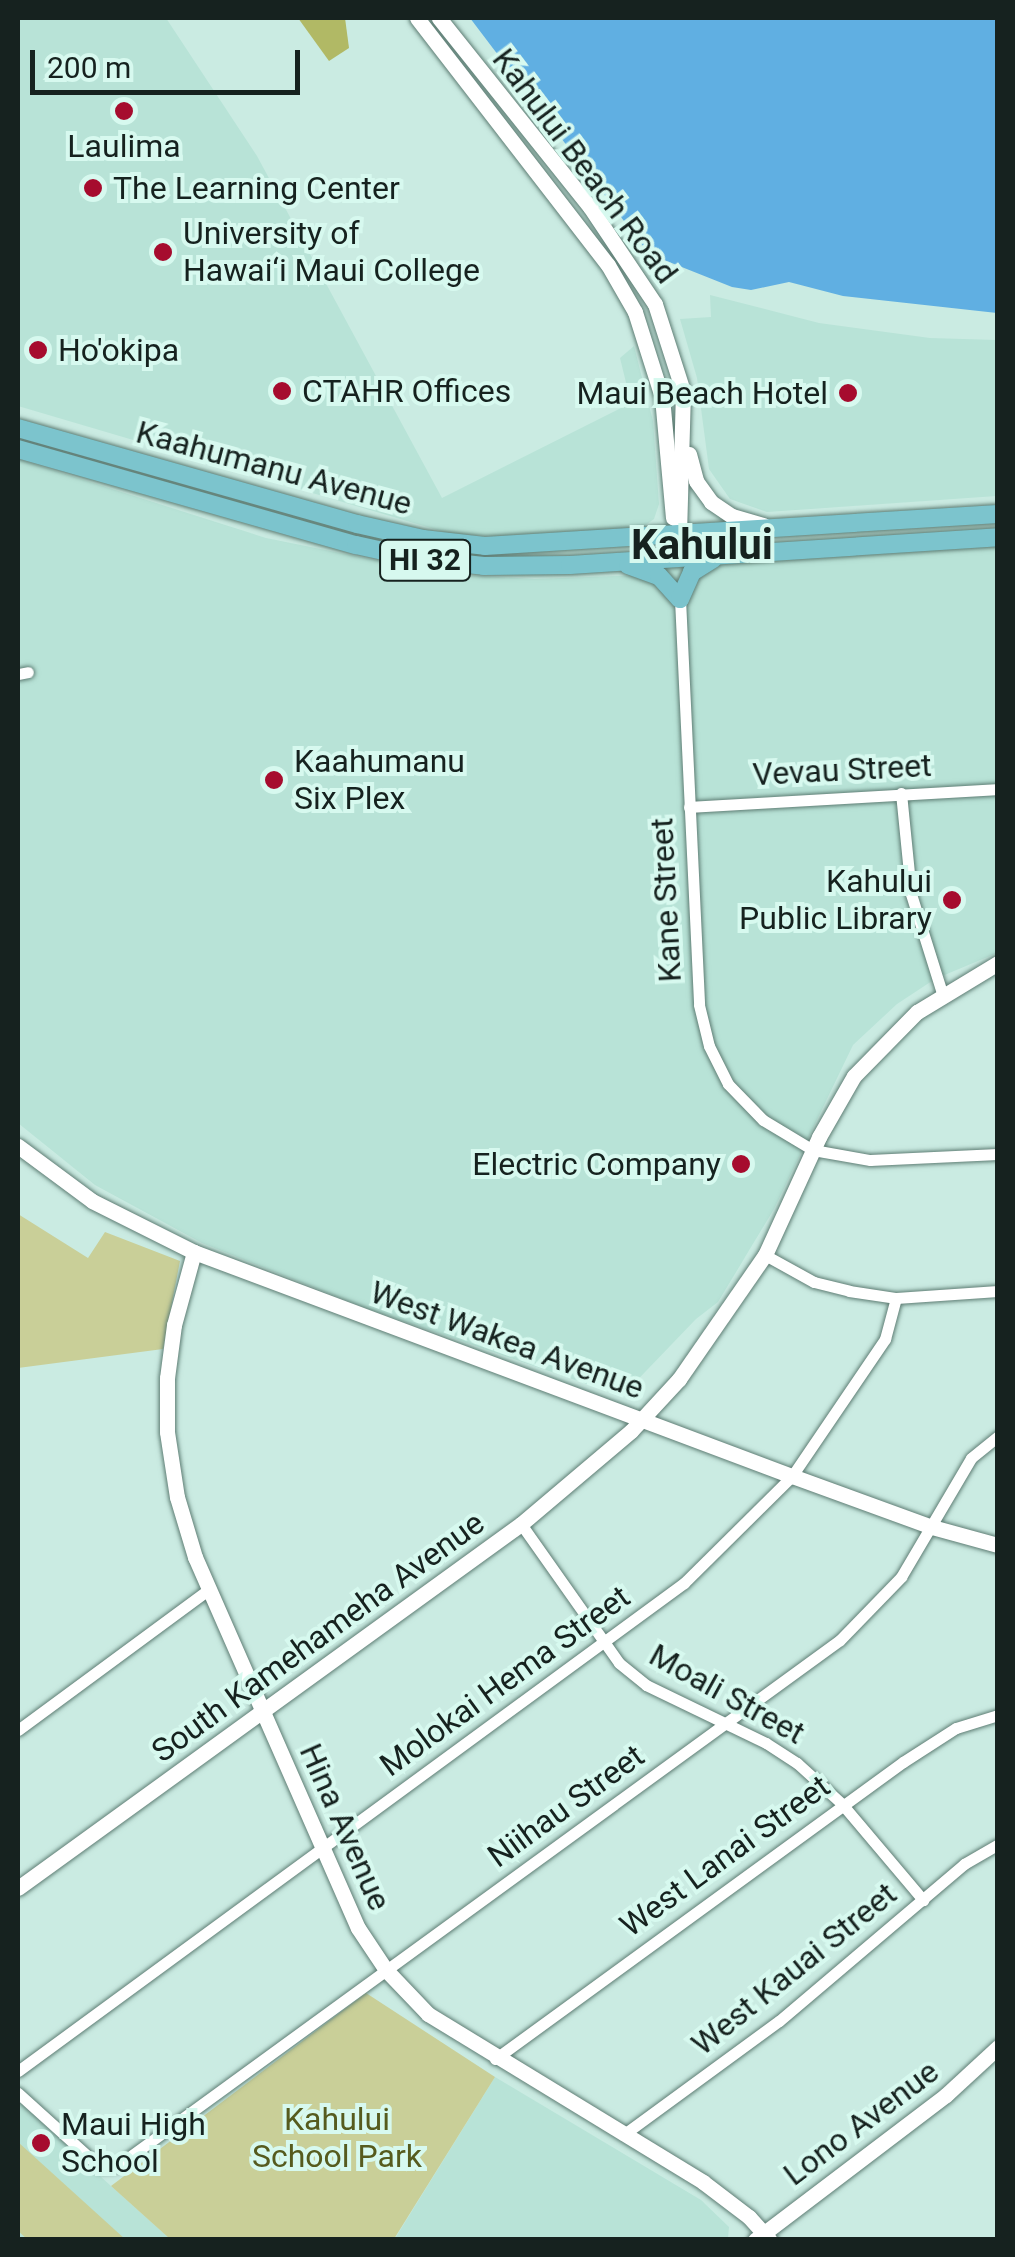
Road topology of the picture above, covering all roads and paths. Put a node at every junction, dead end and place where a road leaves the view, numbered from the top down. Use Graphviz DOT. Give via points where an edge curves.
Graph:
graph roads {
  1 [pos="432,22"];
  2 [pos="672,344"];
  3 [pos="651,350"];
  4 [pos="684,420"];
  5 [pos="18,428"];
  6 [pos="18,449"];
  7 [pos="670,468"];
  8 [pos="250,494"];
  9 [pos="245,514"];
  10 [pos="998,514"];
  11 [pos="890,521"];
  12 [pos="788,528"];
  13 [pos="679,535"];
  14 [pos="998,537"];
  15 [pos="618,540"];
  16 [pos="891,543"];
  17 [pos="722,554"];
  18 [pos="680,558"];
  19 [pos="614,562"];
  20 [pos="680,599"];
  21 [pos="998,789"];
  22 [pos="901,794"];
  23 [pos="689,807"];
  24 [pos="998,962"];
  25 [pos="942,993"];
  26 [pos="18,1146"];
  27 [pos="813,1150"];
  28 [pos="998,1154"];
  29 [pos="194,1252"];
  30 [pos="765,1255"];
  31 [pos="998,1290"];
  32 [pos="896,1298"];
  33 [pos="641,1420"];
  34 [pos="998,1436"];
  35 [pos="792,1476"];
  36 [pos="521,1524"];
  37 [pos="932,1527"];
  38 [pos="998,1545"];
  39 [pos="208,1590"];
  40 [pos="607,1644"];
  41 [pos="264,1710"];
  42 [pos="998,1715"];
  43 [pos="725,1725"];
  44 [pos="18,1730"];
  45 [pos="842,1804"];
  46 [pos="998,1844"];
  47 [pos="322,1848"];
  48 [pos="18,1888"];
  49 [pos="923,1900"];
  50 [pos="386,1970"];
  51 [pos="998,2047"];
  52 [pos="495,2059"];
  53 [pos="18,2071"];
  54 [pos="18,2092"];
  55 [pos="623,2135"];
  56 [pos="763,2237"];
  1 -- 2 [label="street, Kahului Beach Road" via="626,256"];
  1 -- 3 [label="street, Kahului Beach Road" via="608,265"];
  2 -- 3 [label="street"];
  2 -- 4 [label="street, Kahului Beach Road"];
  3 -- 7 [label="street, Kahului Beach Road"];
  4 -- 12 [label="street" via="692,468 711,502 744,520"];
  4 -- 13 [label="street, Kahului Beach Road"];
  5 -- 8 [label="main road, Kaahumanu Avenue / HI 32"];
  6 -- 9 [label="main road, Kaahumanu Avenue / HI 32"];
  7 -- 13 [label="street, Kahului Beach Road"];
  7 -- 15 [label="street" via="660,523"];
  8 -- 9 [label="main road"];
  8 -- 15 [label="main road, Kaahumanu Avenue / HI 32" via="423,539 501,546"];
  9 -- 19 [label="main road, Kaahumanu Avenue / HI 32" via="420,559 484,566"];
  10 -- 11 [label="main road, Kaahumanu Avenue / HI 32"];
  11 -- 12 [label="main road, Kaahumanu Avenue / HI 32"];
  11 -- 16 [label="main road"];
  12 -- 13 [label="main road, Kaahumanu Avenue / HI 32"];
  13 -- 15 [label="main road, Kaahumanu Avenue / HI 32"];
  13 -- 18 [label="main road"];
  14 -- 16 [label="main road, Kaahumanu Avenue / HI 32"];
  16 -- 17 [label="main road, Kaahumanu Avenue / HI 32"];
  17 -- 18 [label="main road, Kaahumanu Avenue / HI 32"];
  17 -- 20 [label="main road" via="692,572"];
  18 -- 19 [label="main road, Kaahumanu Avenue / HI 32"];
  18 -- 20 [label="main road"];
  19 -- 20 [label="main road" via="659,576"];
  20 -- 23 [label="street, Kane Street"];
  21 -- 22 [label="street, Vevau Street"];
  22 -- 23 [label="street, Vevau Street"];
  22 -- 25 [label="street" via="911,894"];
  23 -- 27 [label="street, Kane Street" via="697,990 709,1046 746,1106"];
  24 -- 25 [label="street, South Kamehameha Avenue"];
  25 -- 27 [label="street, South Kamehameha Avenue" via="854,1076"];
  26 -- 29 [label="street, West Wakea Avenue" via="82,1194"];
  27 -- 28 [label="street" via="870,1160"];
  27 -- 30 [label="street, South Kamehameha Avenue"];
  29 -- 33 [label="street, West Wakea Avenue"];
  29 -- 39 [label="street, Hina Avenue" via="174,1325 168,1432 177,1497"];
  30 -- 32 [label="street" via="814,1282"];
  30 -- 33 [label="street, South Kamehameha Avenue" via="679,1379"];
  31 -- 32 [label="street"];
  32 -- 35 [label="street, Molokai Hema Street" via="885,1340"];
  33 -- 35 [label="street, West Wakea Avenue"];
  33 -- 36 [label="street, South Kamehameha Avenue"];
  34 -- 37 [label="street, Niihau Street" via="971,1458"];
  35 -- 37 [label="street, West Wakea Avenue"];
  35 -- 40 [label="street, Molokai Hema Street" via="684,1583"];
  36 -- 40 [label="street, Moali Street"];
  36 -- 41 [label="street, South Kamehameha Avenue"];
  37 -- 38 [label="street, West Wakea Avenue"];
  37 -- 43 [label="street, Niihau Street" via="901,1578 865,1618"];
  39 -- 41 [label="street, Hina Avenue"];
  39 -- 44 [label="street"];
  40 -- 43 [label="street, Moali Street" via="636,1678"];
  40 -- 47 [label="street, Molokai Hema Street"];
  41 -- 47 [label="street, Hina Avenue"];
  41 -- 48 [label="street, South Kamehameha Avenue"];
  42 -- 45 [label="street, West Lanai Street" via="956,1728"];
  43 -- 45 [label="street, Moali Street" via="797,1763"];
  43 -- 50 [label="street, Niihau Street"];
  45 -- 49 [label="street, Moali Street"];
  45 -- 52 [label="street, West Lanai Street"];
  46 -- 49 [label="street, West Kauai Street"];
  47 -- 50 [label="street, Hina Avenue" via="358,1928"];
  47 -- 53 [label="street, Molokai Hema Street"];
  49 -- 55 [label="street, West Kauai Street" via="779,2021"];
  50 -- 52 [label="street, Hina Avenue" via="428,2014"];
  50 -- 54 [label="street, Niihau Street" via="112,2169 100,2167"];
  51 -- 56 [label="street, Lono Avenue"];
  52 -- 55 [label="street, Hina Avenue"];
  55 -- 56 [label="street, Hina Avenue" via="703,2182"];
}
